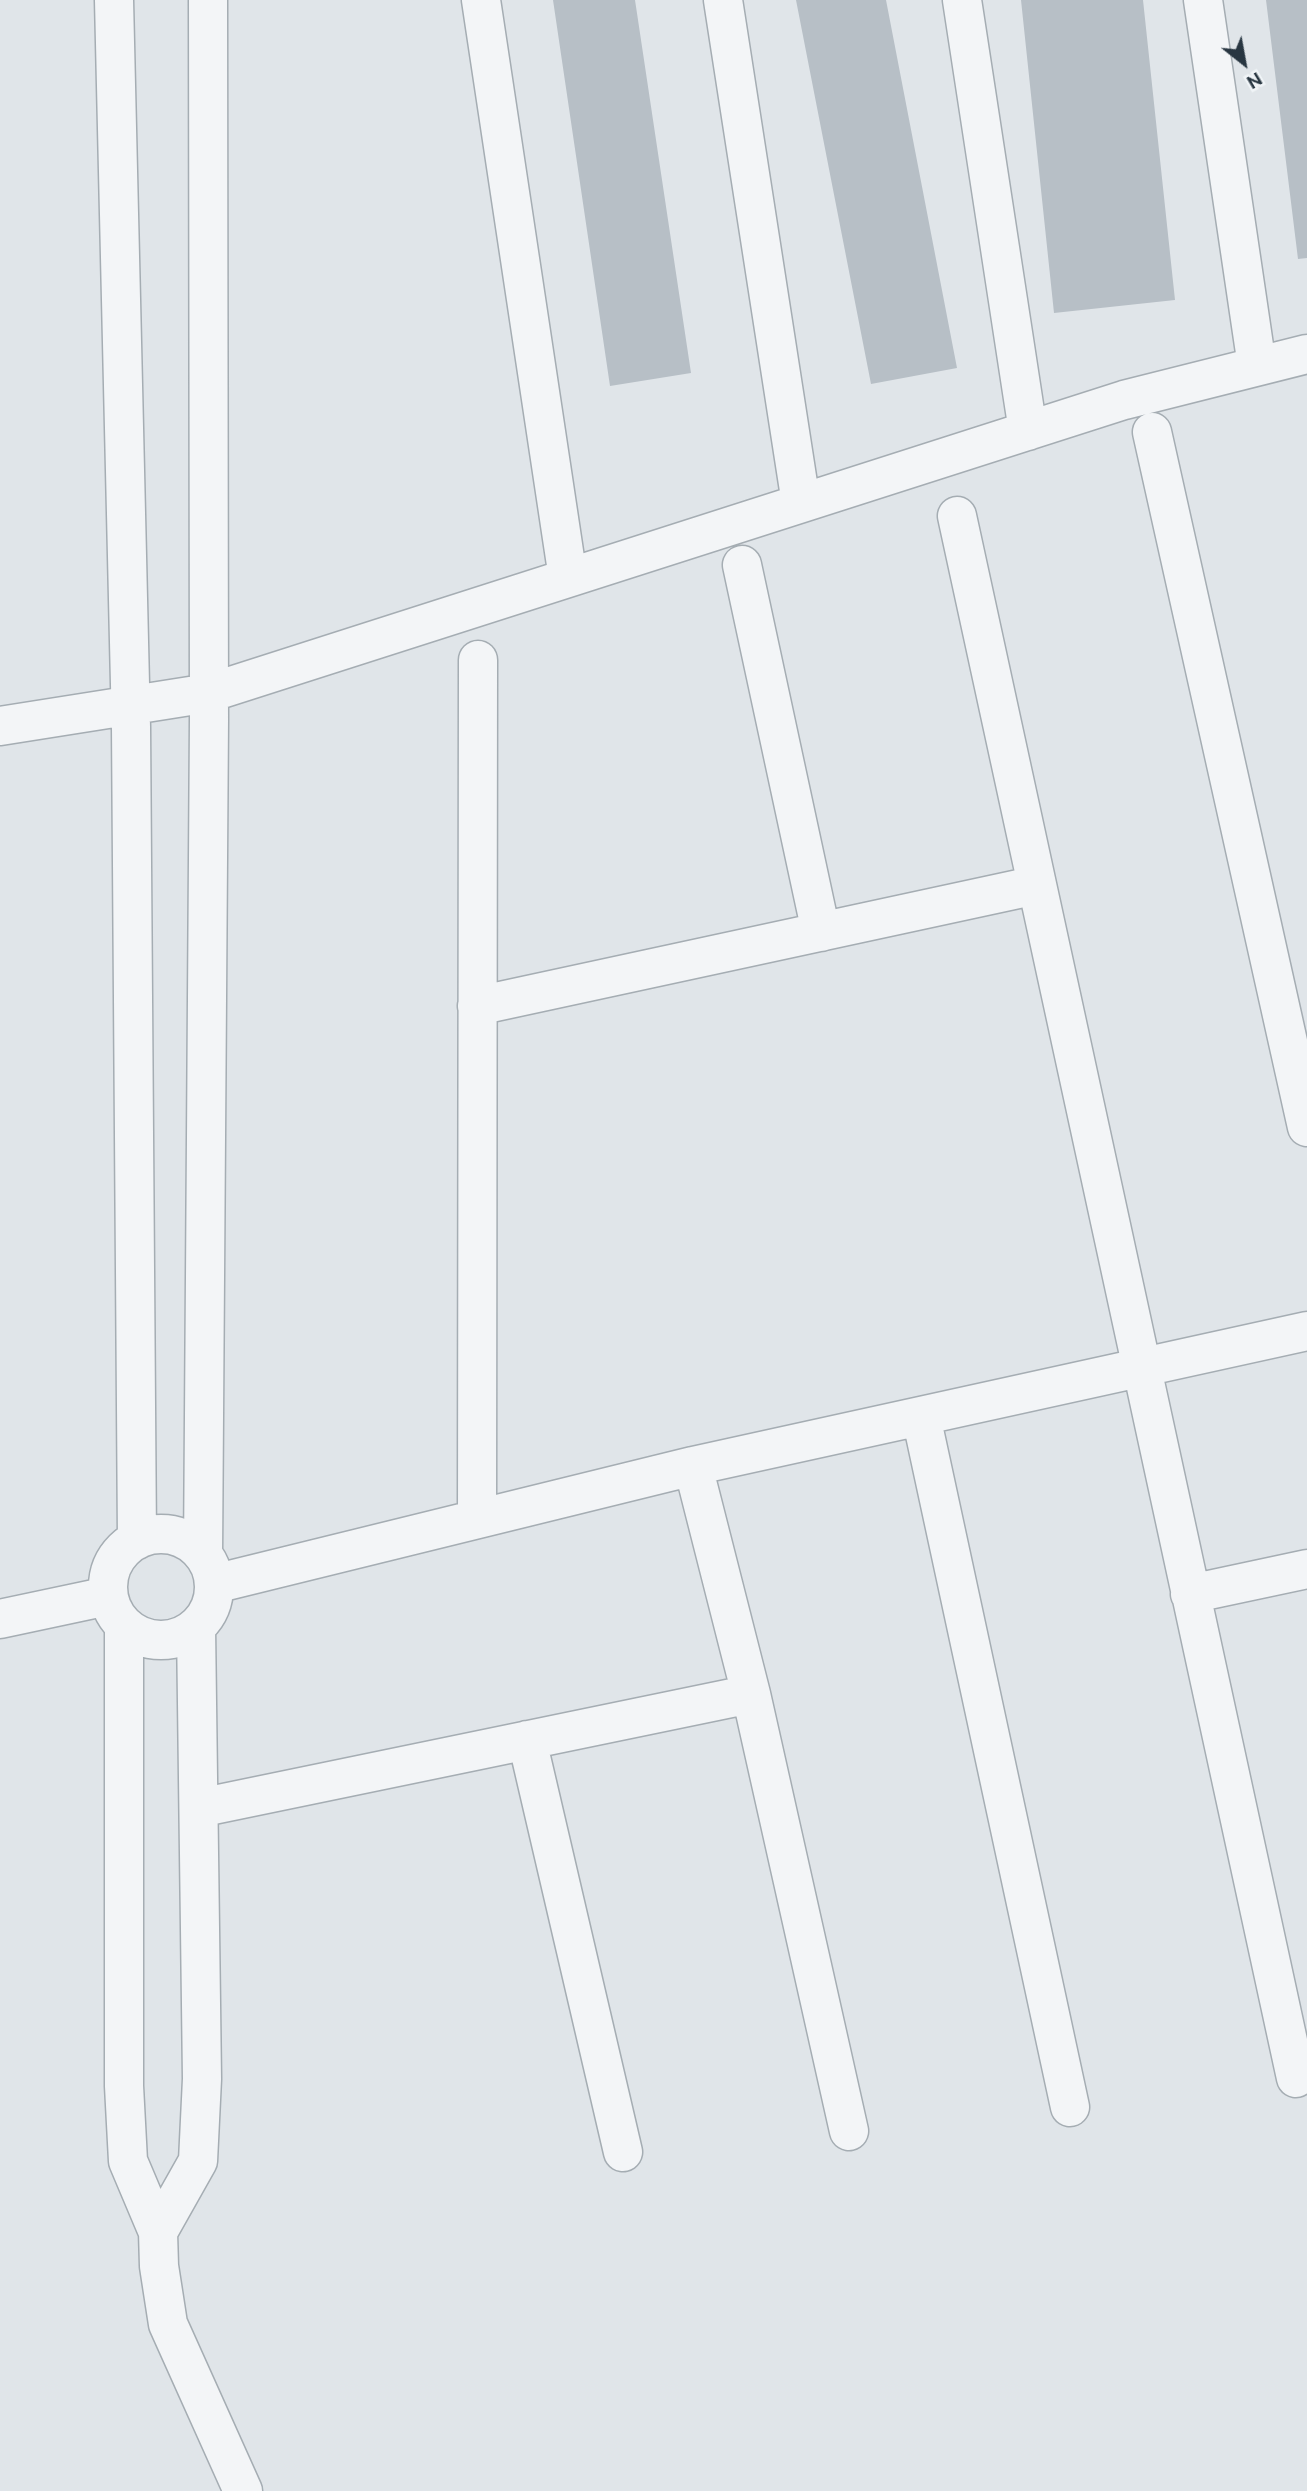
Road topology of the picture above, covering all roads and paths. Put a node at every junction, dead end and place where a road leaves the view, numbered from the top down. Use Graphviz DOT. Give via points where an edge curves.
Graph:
graph roads {
  1 [pos="114,0"];
  2 [pos="208,0"];
  3 [pos="481,0"];
  4 [pos="723,0"];
  5 [pos="962,0"];
  6 [pos="1203,0"];
  7 [pos="1307,354"];
  8 [pos="1257,366"];
  9 [pos="1028,431"];
  10 [pos="1152,432"];
  11 [pos="801,503"];
  12 [pos="957,516"];
  13 [pos="742,565"];
  14 [pos="568,578"];
  15 [pos="478,660"];
  16 [pos="209,693"];
  17 [pos="131,705"];
  18 [pos="0,726"];
  19 [pos="1037,885"];
  20 [pos="821,932"];
  21 [pos="477,1006"];
  22 [pos="1307,1127"];
  23 [pos="1307,1331"];
  24 [pos="1141,1368"];
  25 [pos="921,1416"];
  26 [pos="693,1466"];
  27 [pos="477,1519"];
  28 [pos="137,1540"];
  29 [pos="208,1569"];
  30 [pos="1307,1569"];
  31 [pos="1190,1594"];
  32 [pos="116,1611"];
  33 [pos="0,1619"];
  34 [pos="196,1628"];
  35 [pos="751,1694"];
  36 [pos="527,1740"];
  37 [pos="199,1808"];
  38 [pos="1296,2078"];
  39 [pos="1070,2106"];
  40 [pos="849,2131"];
  41 [pos="623,2152"];
  42 [pos="158,2232"];
  43 [pos="243,2491"];
  1 -- 17 [label="street"];
  2 -- 16 [label="street"];
  3 -- 14 [label="street"];
  4 -- 11 [label="street"];
  5 -- 9 [label="street"];
  6 -- 8 [label="street"];
  7 -- 8 [label="street"];
  8 -- 9 [label="street" via="1124,400"];
  9 -- 11 [label="street"];
  10 -- 22 [label="street"];
  11 -- 14 [label="street"];
  12 -- 19 [label="street"];
  13 -- 20 [label="street"];
  14 -- 16 [label="street"];
  15 -- 21 [label="street"];
  16 -- 17 [label="street"];
  16 -- 29 [label="street"];
  17 -- 18 [label="street"];
  17 -- 28 [label="street"];
  19 -- 20 [label="street"];
  19 -- 24 [label="street"];
  20 -- 21 [label="street"];
  21 -- 27 [label="street"];
  23 -- 24 [label="street"];
  24 -- 25 [label="street"];
  24 -- 31 [label="street"];
  25 -- 26 [label="street"];
  25 -- 39 [label="street"];
  26 -- 27 [label="street"];
  26 -- 35 [label="street"];
  27 -- 29 [label="street"];
  28 -- 29 [label="street" via="173,1535 190,1542"];
  28 -- 32 [label="street" via="113,1563 108,1580"];
  29 -- 34 [label="street" via="207,1615"];
  30 -- 31 [label="street"];
  31 -- 38 [label="street"];
  32 -- 33 [label="street"];
  32 -- 34 [label="street" via="152,1640 183,1636"];
  32 -- 42 [label="street" via="128,2161"];
  34 -- 37 [label="street"];
  35 -- 36 [label="street"];
  35 -- 40 [label="street"];
  36 -- 37 [label="street"];
  36 -- 41 [label="street"];
  37 -- 42 [label="street" via="202,2078 198,2161"];
  42 -- 43 [label="street" via="168,2324"];
}
